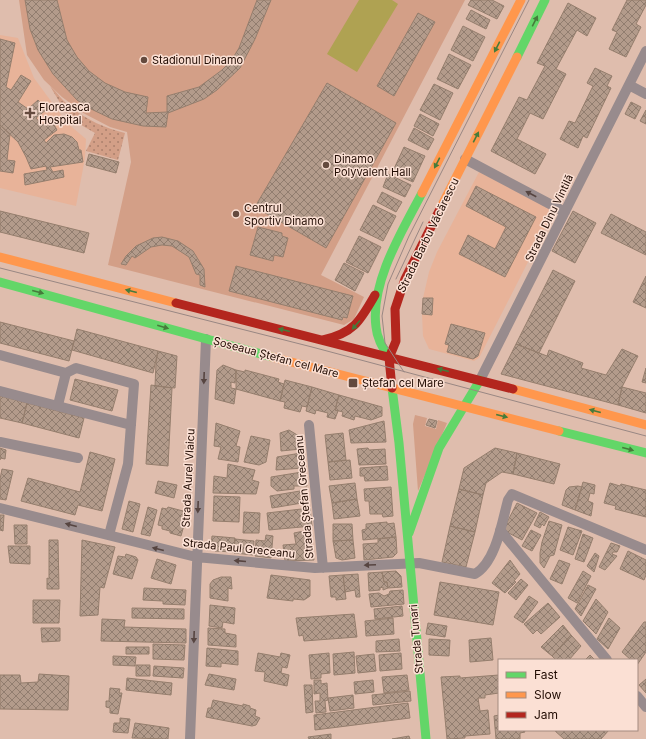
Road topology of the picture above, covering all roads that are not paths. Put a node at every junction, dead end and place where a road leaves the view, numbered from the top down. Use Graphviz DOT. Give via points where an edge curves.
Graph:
graph roads {
  1 [pos="521,0"];
  2 [pos="545,0"];
  3 [pos="646,51"];
  4 [pos="642,68"];
  5 [pos="629,86"];
  6 [pos="646,94"];
  7 [pos="465,159"];
  8 [pos="566,212"];
  9 [pos="0,257"];
  10 [pos="0,282"];
  11 [pos="377,292"];
  12 [pos="206,339"];
  13 [pos="322,340"];
  14 [pos="0,355"];
  15 [pos="389,358"];
  16 [pos="66,373"];
  17 [pos="480,380"];
  18 [pos="392,388"];
  19 [pos="0,391"];
  20 [pos="58,405"];
  21 [pos="464,406"];
  22 [pos="131,425"];
  23 [pos="309,425"];
  24 [pos="646,425"];
  25 [pos="0,442"];
  26 [pos="646,454"];
  27 [pos="78,458"];
  28 [pos="0,508"];
  29 [pos="500,530"];
  30 [pos="109,535"];
  31 [pos="407,539"];
  32 [pos="646,550"];
  33 [pos="196,558"];
  34 [pos="409,563"];
  35 [pos="323,568"];
  36 [pos="606,659"];
  37 [pos="638,697"];
  38 [pos="646,707"];
  39 [pos="190,739"];
  40 [pos="426,739"];
  1 -- 11 [label="main road, Strada Barbu Văcărescu, one-way" via="400,236"];
  7 -- 2 [label="main road, Strada Barbu Văcărescu, one-way"];
  3 -- 4 [label="street, Strada Dinu Vintilă"];
  4 -- 5 [label="street, Strada Dinu Vintilă"];
  5 -- 6 [label="street"];
  5 -- 8 [label="street, Strada Dinu Vintilă"];
  8 -- 7 [label="street, one-way"];
  7 -- 15 [label="main road, Strada Barbu Văcărescu" via="401,288 395,309 396,341"];
  8 -- 17 [label="street, Strada Dinu Vintilă"];
  13 -- 9 [label="main road, one-way"];
  10 -- 12 [label="main road, Șoseaua Ștefan cel Mare, one-way"];
  11 -- 13 [label="main road, one-way" via="359,322 348,333"];
  11 -- 15 [label="main road, Strada Barbu Văcărescu" via="377,336"];
  12 -- 18 [label="main road, Șoseaua Ștefan cel Mare"];
  12 -- 33 [label="street, Strada Aurel Vlaicu, one-way"];
  13 -- 15 [label="main road"];
  14 -- 16 [label="street"];
  17 -- 15 [label="main road, one-way"];
  15 -- 18 [label="main road, Strada Tunari"];
  16 -- 20 [label="street"];
  16 -- 22 [label="street" via="76,368 134,384"];
  17 -- 21 [label="main road, Strada Tunari"];
  24 -- 17 [label="main road, one-way"];
  18 -- 21 [label="main road, Șoseaua Ștefan cel Mare"];
  18 -- 31 [label="main road, Strada Tunari"];
  19 -- 20 [label="street"];
  20 -- 22 [label="street"];
  21 -- 26 [label="main road, Șoseaua Ștefan cel Mare, one-way"];
  21 -- 31 [label="main road, Strada Tunari" via="436,454"];
  22 -- 30 [label="street" via="128,464"];
  23 -- 35 [label="street, Strada Ștefan Greceanu"];
  25 -- 27 [label="street"];
  30 -- 28 [label="street, Strada Paul Greceanu, one-way"];
  29 -- 32 [label="street" via="512,494"];
  29 -- 34 [label="street, Strada Paul Greceanu" via="492,556 481,571 475,574"];
  29 -- 36 [label="street"];
  33 -- 30 [label="street, Strada Paul Greceanu, one-way"];
  31 -- 34 [label="main road, Strada Tunari"];
  35 -- 33 [label="street, Strada Paul Greceanu, one-way"];
  33 -- 39 [label="street, Strada Aurel Vlaicu, one-way"];
  34 -- 35 [label="street, Strada Paul Greceanu, one-way"];
  34 -- 40 [label="main road, Strada Tunari"];
  37 -- 38 [label="street"];
}
